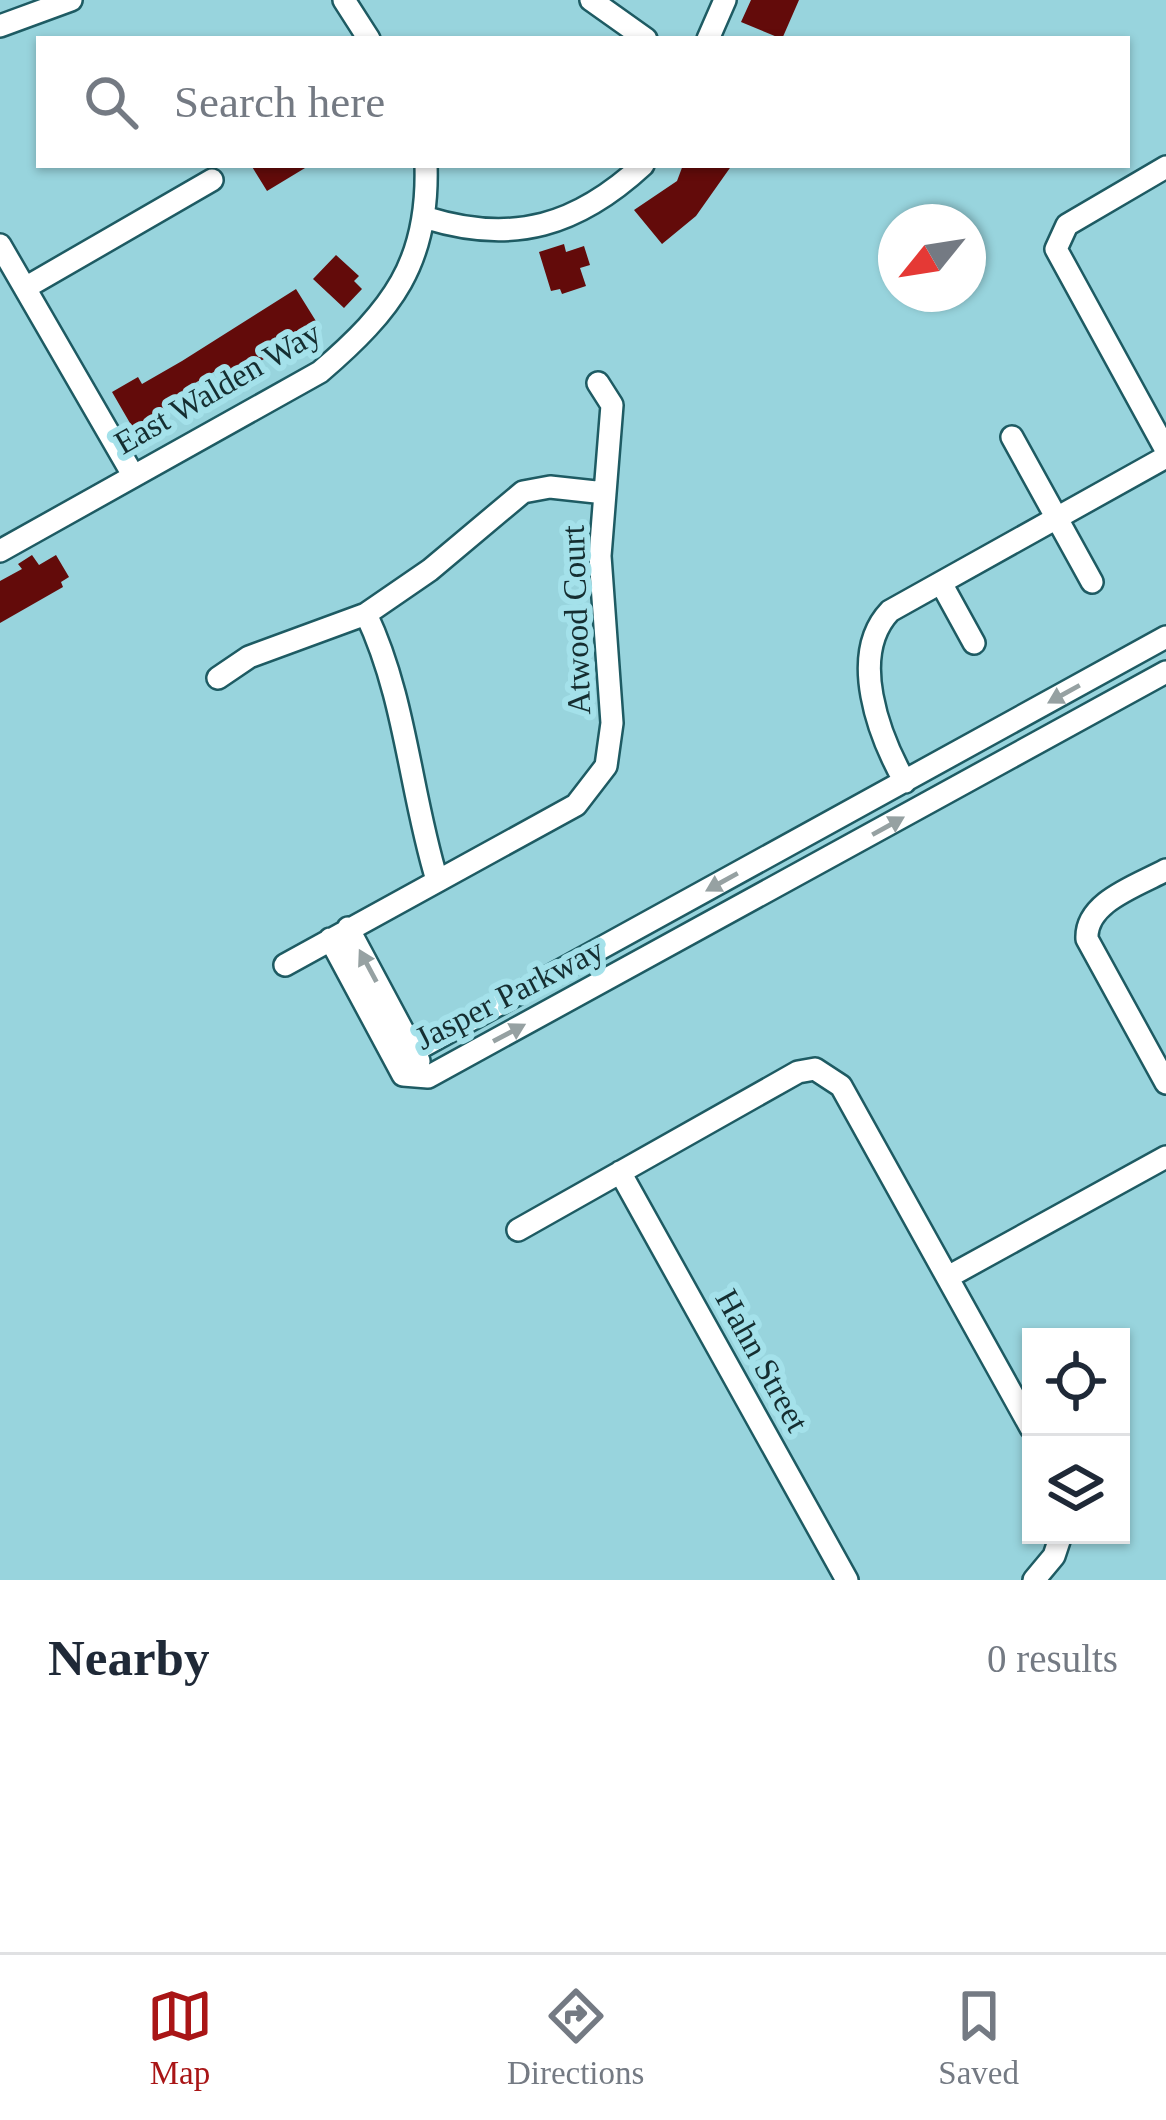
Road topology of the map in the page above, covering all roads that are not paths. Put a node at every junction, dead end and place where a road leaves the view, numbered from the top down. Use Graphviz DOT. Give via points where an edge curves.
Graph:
graph roads {
  1 [pos="71,0"];
  2 [pos="344,0"];
  3 [pos="591,0"];
  4 [pos="725,0"];
  5 [pos="0,26"];
  6 [pos="367,36"];
  7 [pos="642,36"];
  8 [pos="709,36"];
  9 [pos="1166,167"];
  10 [pos="425,168"];
  11 [pos="640,168"];
  12 [pos="212,180"];
  13 [pos="428,218"];
  14 [pos="0,245"];
  15 [pos="25,288"];
  16 [pos="598,383"];
  17 [pos="1012,437"];
  18 [pos="1166,453"];
  19 [pos="133,475"];
  20 [pos="605,493"];
  21 [pos="1058,518"];
  22 [pos="0,551"];
  23 [pos="1092,582"];
  24 [pos="940,583"];
  25 [pos="366,614"];
  26 [pos="1166,637"];
  27 [pos="974,643"];
  28 [pos="1166,672"];
  29 [pos="218,678"];
  30 [pos="905,782"];
  31 [pos="1166,870"];
  32 [pos="437,880"];
  33 [pos="339,934"];
  34 [pos="285,965"];
  35 [pos="414,1051"];
  36 [pos="403,1075"];
  37 [pos="428,1077"];
  38 [pos="1166,1083"];
  39 [pos="1166,1157"];
  40 [pos="620,1172"];
  41 [pos="518,1230"];
  42 [pos="948,1277"];
  43 [pos="1022,1413"];
  44 [pos="1058,1544"];
  45 [pos="847,1580"];
  46 [pos="1034,1580"];
  1 -- 5 [label="street"];
  2 -- 6 [label="street"];
  3 -- 7 [label="street"];
  4 -- 8 [label="street"];
  9 -- 18 [label="street" via="1067,225 1056,249"];
  10 -- 13 [label="street, East Walden Way"];
  11 -- 13 [label="street" via="604,201 553,224 467,230"];
  12 -- 15 [label="street"];
  13 -- 19 [label="street, East Walden Way" via="403,285 365,334 320,372"];
  14 -- 15 [label="street"];
  15 -- 19 [label="street"];
  16 -- 20 [label="street, Atwood Court" via="612,405"];
  17 -- 21 [label="street"];
  18 -- 21 [label="street"];
  19 -- 22 [label="street, East Walden Way"];
  20 -- 25 [label="street" via="523,492"];
  20 -- 32 [label="street, Atwood Court" via="600,556 612,723 606,766 576,805"];
  21 -- 23 [label="street"];
  21 -- 24 [label="street"];
  24 -- 27 [label="street"];
  24 -- 30 [label="street" via="890,611 870,651 878,724"];
  25 -- 29 [label="street" via="249,657"];
  25 -- 32 [label="street" via="387,658"];
  26 -- 30 [label="street, Jasper Parkway, one-way"];
  37 -- 28 [label="street, Jasper Parkway, one-way"];
  30 -- 35 [label="street, Jasper Parkway, one-way"];
  31 -- 38 [label="street" via="1093,911 1086,924"];
  32 -- 33 [label="street, Atwood Court"];
  33 -- 34 [label="street, Atwood Court"];
  35 -- 33 [label="street, one-way"];
  33 -- 36 [label="street"];
  35 -- 36 [label="street, Jasper Parkway"];
  35 -- 37 [label="street"];
  36 -- 37 [label="street, Jasper Parkway"];
  39 -- 42 [label="street"];
  40 -- 41 [label="street"];
  40 -- 42 [label="street" via="815,1069 841,1086"];
  40 -- 45 [label="street, Hahn Street"];
  42 -- 43 [label="street"];
  44 -- 46 [label="street"];
}
